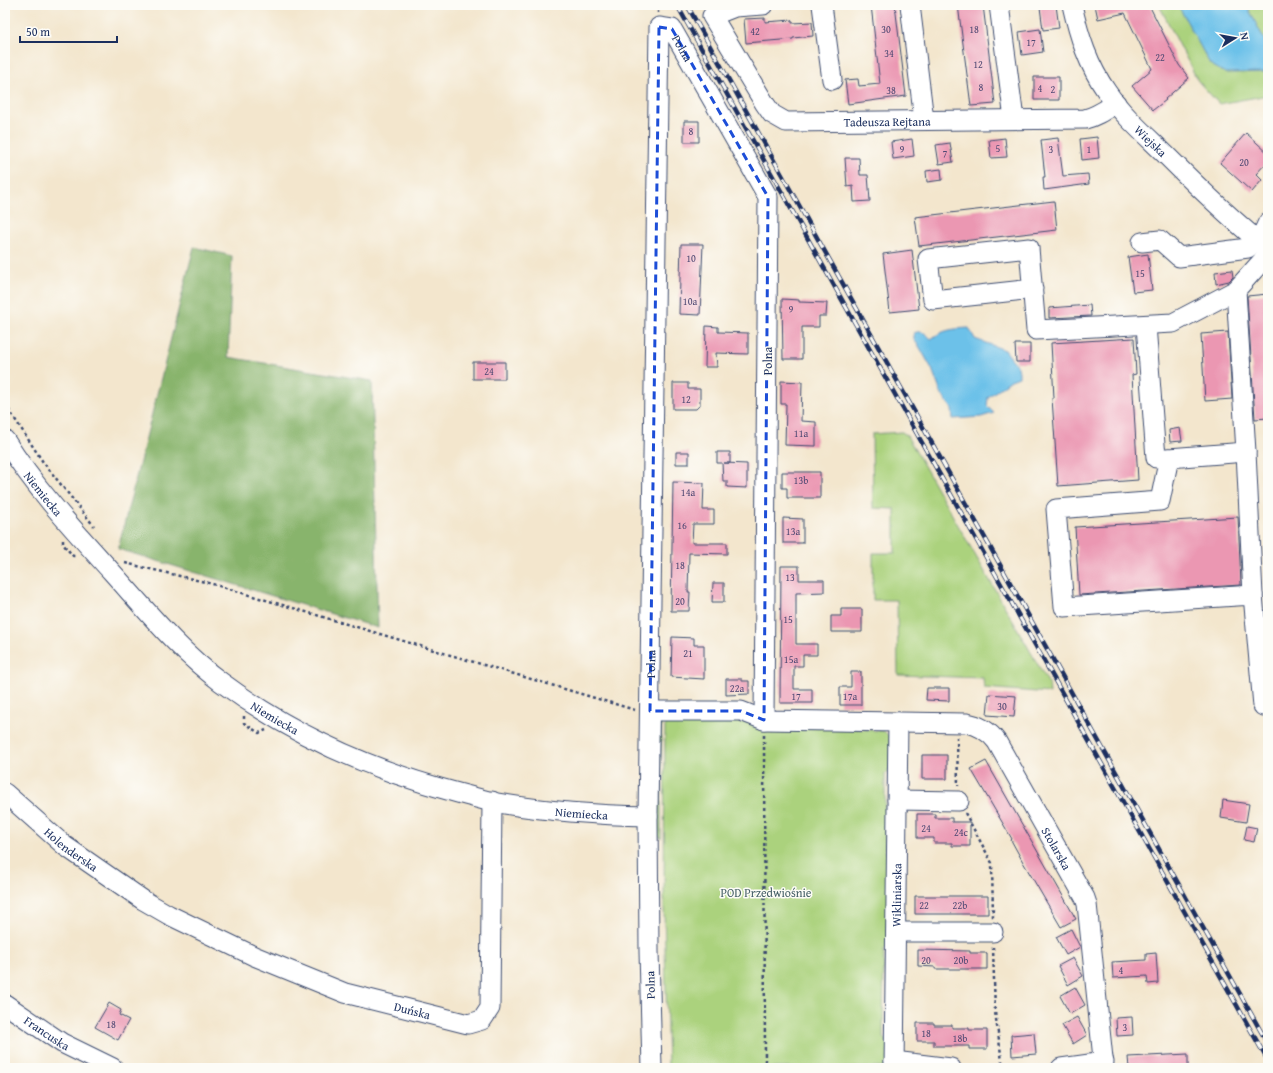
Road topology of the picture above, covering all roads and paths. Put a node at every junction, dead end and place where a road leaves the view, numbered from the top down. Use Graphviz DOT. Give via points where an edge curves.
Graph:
graph roads {
  1 [pos="763,5"];
  2 [pos="822,5"];
  3 [pos="910,5"];
  4 [pos="999,5"];
  5 [pos="1072,5"];
  6 [pos="832,80"];
  7 [pos="1116,103"];
  8 [pos="1014,119"];
  9 [pos="924,120"];
  10 [pos="1268,222"];
  11 [pos="1142,242"];
  12 [pos="1264,247"];
  13 [pos="1033,289"];
  14 [pos="1236,290"];
  15 [pos="1146,325"];
  16 [pos="5,404"];
  17 [pos="5,440"];
  18 [pos="1246,452"];
  19 [pos="1169,458"];
  20 [pos="94,527"];
  21 [pos="63,537"];
  22 [pos="80,556"];
  23 [pos="122,562"];
  24 [pos="1253,595"];
  25 [pos="1268,705"];
  26 [pos="650,711"];
  27 [pos="244,715"];
  28 [pos="898,722"];
  29 [pos="956,723"];
  30 [pos="764,724"];
  31 [pos="272,726"];
  32 [pos="5,794"];
  33 [pos="897,800"];
  34 [pos="959,801"];
  35 [pos="492,802"];
  36 [pos="648,816"];
  37 [pos="143,900"];
  38 [pos="896,932"];
  39 [pos="993,932"];
  40 [pos="5,1004"];
  41 [pos="894,1064"];
  42 [pos="1104,1065"];
  43 [pos="113,1068"];
  44 [pos="652,1068"];
  45 [pos="765,1068"];
  46 [pos="951,1068"];
  47 [pos="1003,1068"];
  48 [pos="1061,1068"];
  1 -- 9 [label="street, Tadeusza Rejtana" via="735,6 712,16 772,114 786,122"];
  2 -- 6 [label="street"];
  3 -- 9 [label="street"];
  4 -- 8 [label="street"];
  5 -- 7 [label="street, Wiejska" via="1080,40 1088,58"];
  7 -- 8 [label="street, Tadeusza Rejtana" via="1094,117"];
  7 -- 12 [label="street, Wiejska" via="1190,179"];
  8 -- 9 [label="street, Tadeusza Rejtana"];
  10 -- 12 [label="street" via="1263,232"];
  11 -- 12 [label="street" via="1160,240 1178,257"];
  12 -- 14 [label="street" via="1262,261"];
  13 -- 13 [label="street" via="1029,248 928,259 932,300"];
  13 -- 15 [label="street" via="1036,330"];
  14 -- 15 [label="street" via="1173,323"];
  14 -- 18 [label="street"];
  15 -- 19 [label="street" via="1156,458"];
  16 -- 20 [label="path" via="43,462"];
  17 -- 35 [label="street, Niemiecka" via="37,487 82,540 178,646 220,682 264,711 315,739 370,764 428,785"];
  18 -- 19 [label="street"];
  18 -- 24 [label="street"];
  19 -- 24 [label="street" via="1160,502 1056,509 1064,607"];
  21 -- 22 [label="path" via="63,544 73,556"];
  23 -- 26 [label="path" via="209,583 634,709"];
  24 -- 25 [label="street" via="1262,706"];
  26 -- 30 [label="street" via="741,711"];
  26 -- 30 [label="street, Polna" via="659,27 672,29 768,198"];
  26 -- 36 [label="street, Polna"];
  27 -- 31 [label="path" via="244,722 259,733"];
  28 -- 29 [label="street, Stolarska"];
  28 -- 30 [label="street"];
  28 -- 33 [label="street, Wikliniarska"];
  29 -- 34 [label="path"];
  29 -- 42 [label="street, Stolarska" via="973,724 997,742 1085,898"];
  30 -- 45 [label="path"];
  32 -- 37 [label="street, Holenderska" via="65,846"];
  33 -- 34 [label="street"];
  33 -- 38 [label="street, Wikliniarska"];
  34 -- 39 [label="path" via="992,863"];
  35 -- 36 [label="street, Niemiecka" via="556,810"];
  35 -- 37 [label="street, Duńska" via="490,1008 482,1020 468,1024 345,993 254,956 168,915"];
  36 -- 44 [label="street, Polna"];
  38 -- 39 [label="street"];
  38 -- 41 [label="street, Wikliniarska"];
  39 -- 47 [label="path" via="995,1012"];
  40 -- 43 [label="street, Francuska" via="62,1043"];
  41 -- 46 [label="street"];
  42 -- 48 [label="street"];
}
